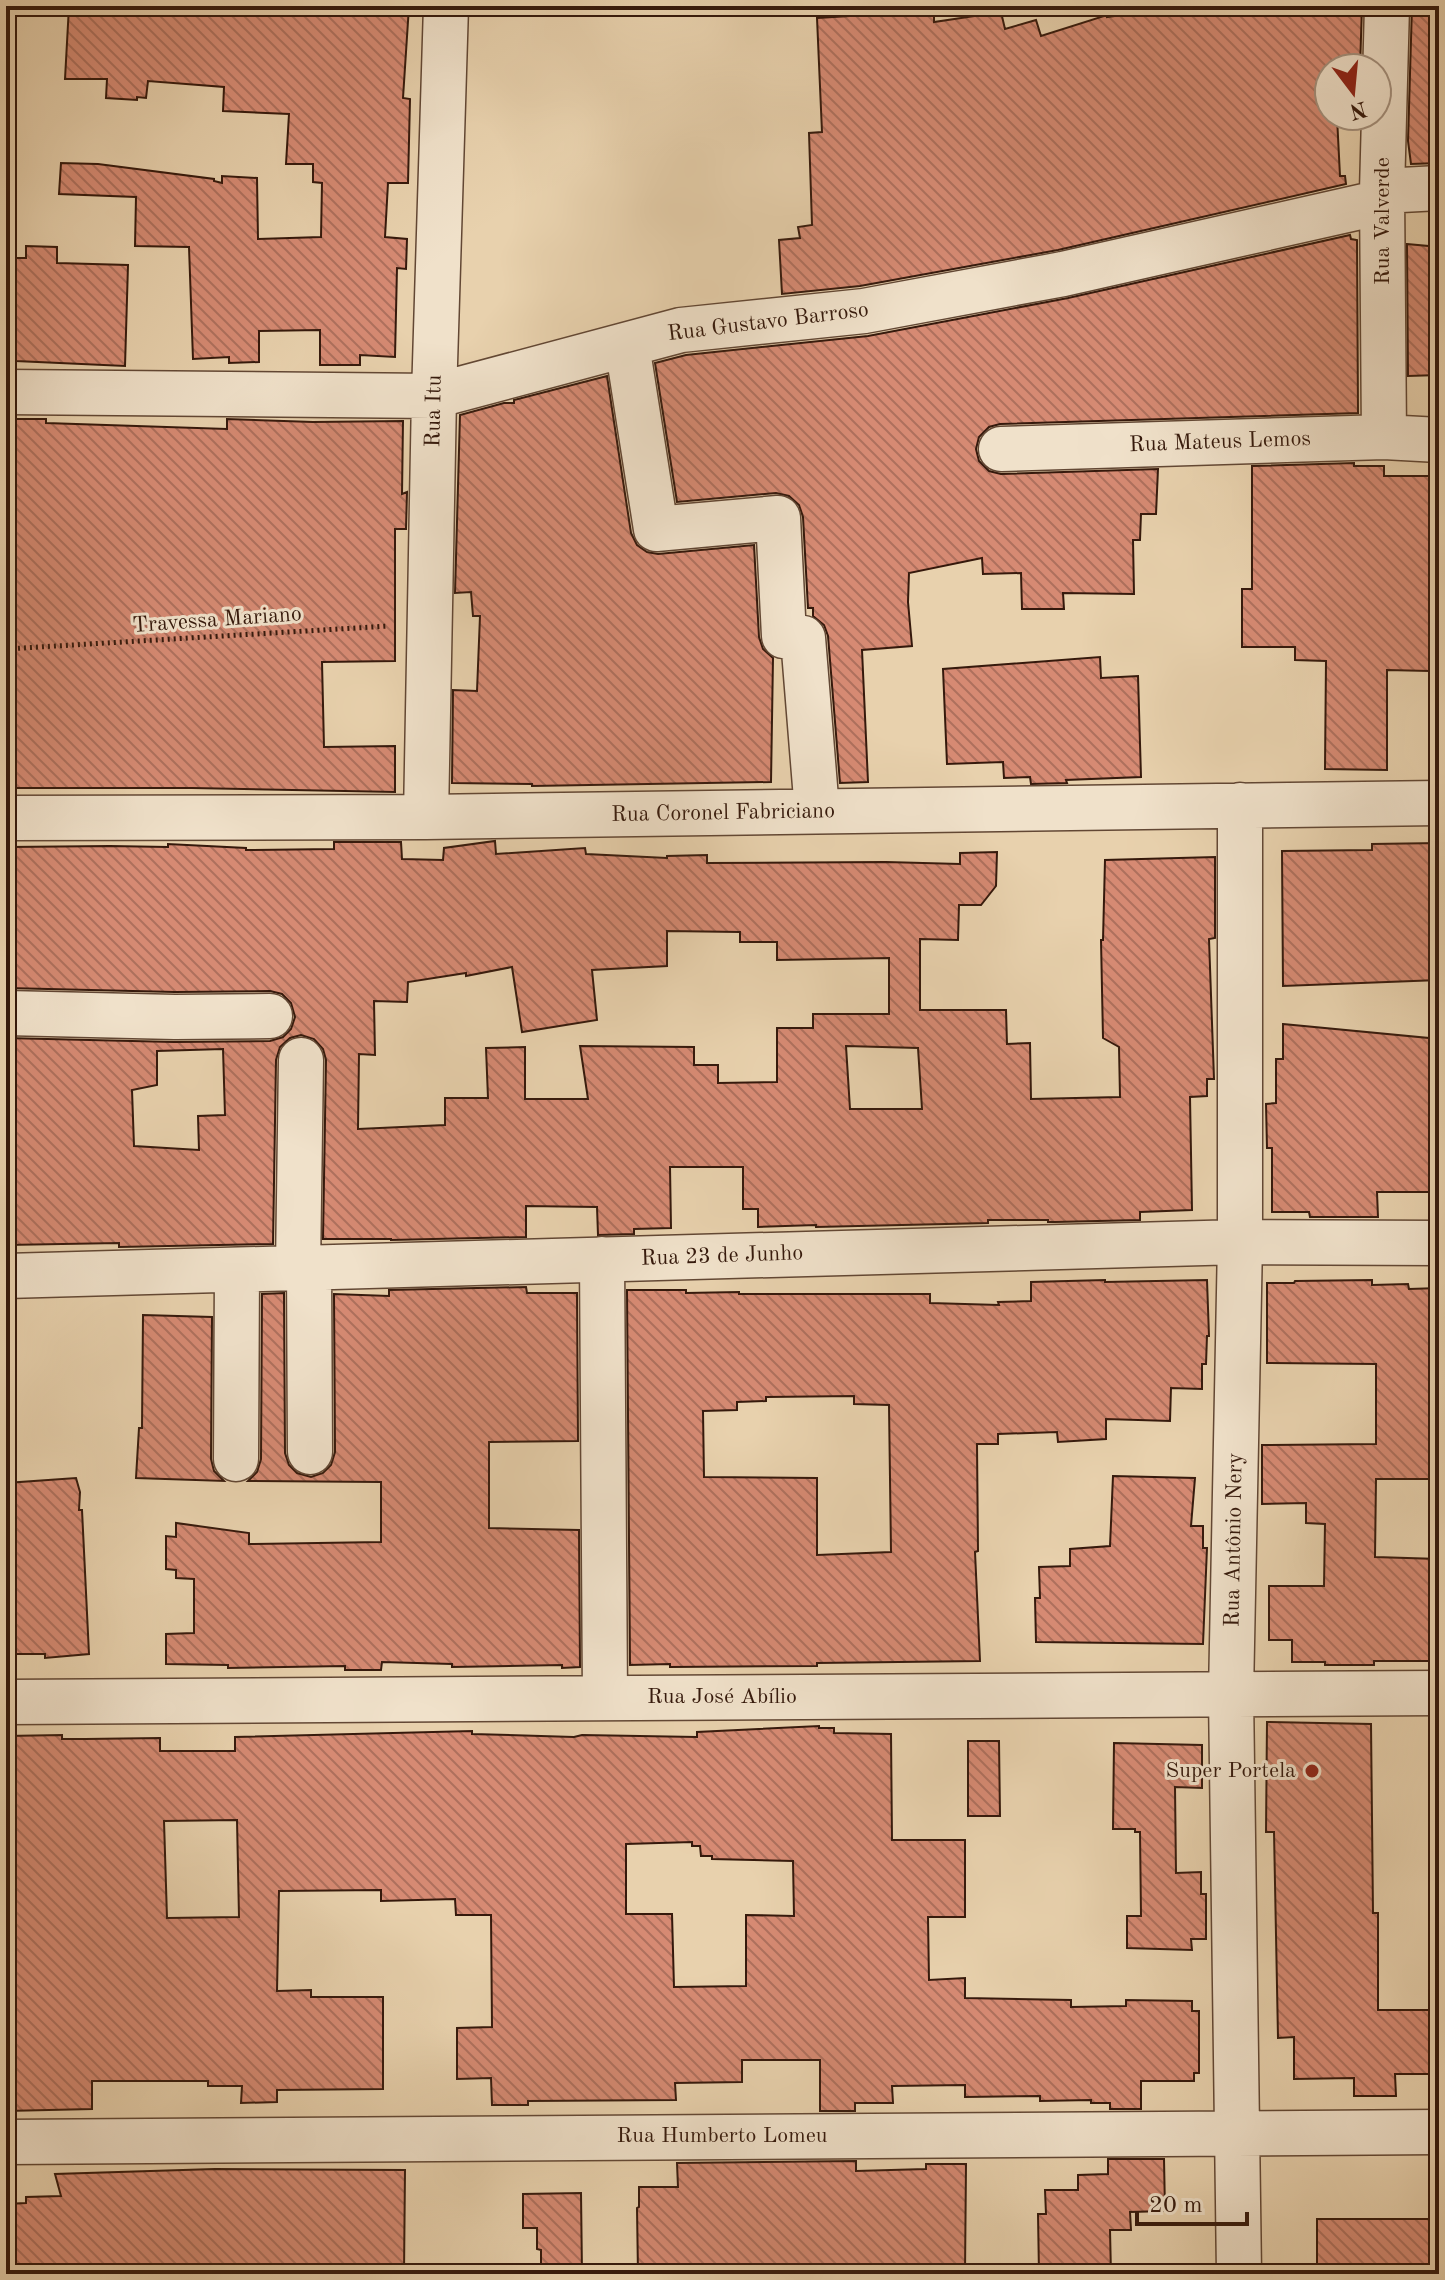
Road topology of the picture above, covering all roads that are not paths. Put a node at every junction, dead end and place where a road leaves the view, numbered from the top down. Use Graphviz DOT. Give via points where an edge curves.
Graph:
graph roads {
  1 [pos="446,6"];
  2 [pos="1387,6"];
  3 [pos="1439,188"];
  4 [pos="1382,196"];
  5 [pos="627,345"];
  6 [pos="6,392"];
  7 [pos="434,396"];
  8 [pos="1384,437"];
  9 [pos="1439,440"];
  10 [pos="1001,449"];
  11 [pos="1439,803"];
  12 [pos="1240,805"];
  13 [pos="817,811"];
  14 [pos="426,817"];
  15 [pos="6,818"];
  16 [pos="6,1013"];
  17 [pos="270,1016"];
  18 [pos="301,1060"];
  19 [pos="1240,1242"];
  20 [pos="1439,1243"];
  21 [pos="602,1259"];
  22 [pos="303,1267"];
  23 [pos="237,1270"];
  24 [pos="6,1276"];
  25 [pos="310,1452"];
  26 [pos="236,1459"];
  27 [pos="1439,1693"];
  28 [pos="1231,1694"];
  29 [pos="605,1698"];
  30 [pos="6,1702"];
  31 [pos="1238,2132"];
  32 [pos="1439,2132"];
  33 [pos="6,2142"];
  34 [pos="1239,2274"];
  1 -- 7 [label="street, Rua Itu"];
  2 -- 4 [label="street, Rua Valverde"];
  3 -- 4 [label="street, Rua Gustavo Barroso"];
  4 -- 5 [label="street, Rua Gustavo Barroso" via="1048,277 864,311 681,330"];
  4 -- 8 [label="street, Rua Valverde"];
  5 -- 7 [label="street, Rua Gustavo Barroso"];
  5 -- 13 [label="street" via="656,529 778,518 784,636 803,638"];
  6 -- 7 [label="street, Rua Gustavo Barroso"];
  7 -- 14 [label="street, Rua Itu"];
  8 -- 9 [label="street, Rua Mateus Lemos"];
  8 -- 10 [label="street, Rua Mateus Lemos"];
  11 -- 12 [label="street, Rua Coronel Fabriciano"];
  12 -- 13 [label="street, Rua Coronel Fabriciano"];
  12 -- 19 [label="street, Rua Antônio Nery"];
  13 -- 14 [label="street, Rua Coronel Fabriciano"];
  14 -- 15 [label="street, Rua Coronel Fabriciano"];
  16 -- 17 [label="street"];
  18 -- 22 [label="street"];
  19 -- 20 [label="street, Rua 23 de Junho"];
  19 -- 21 [label="street, Rua 23 de Junho"];
  19 -- 28 [label="street, Rua Antônio Nery"];
  21 -- 22 [label="street, Rua 23 de Junho"];
  21 -- 29 [label="street"];
  22 -- 23 [label="street, Rua 23 de Junho"];
  22 -- 25 [label="street"];
  23 -- 24 [label="street, Rua 23 de Junho"];
  23 -- 26 [label="street"];
  27 -- 28 [label="street, Rua José Abílio"];
  28 -- 29 [label="street, Rua José Abílio"];
  28 -- 31 [label="street, Rua Antônio Nery"];
  29 -- 30 [label="street, Rua José Abílio"];
  31 -- 32 [label="street, Rua Humberto Lomeu"];
  31 -- 33 [label="street, Rua Humberto Lomeu"];
  31 -- 34 [label="street, Rua Antônio Nery"];
}
